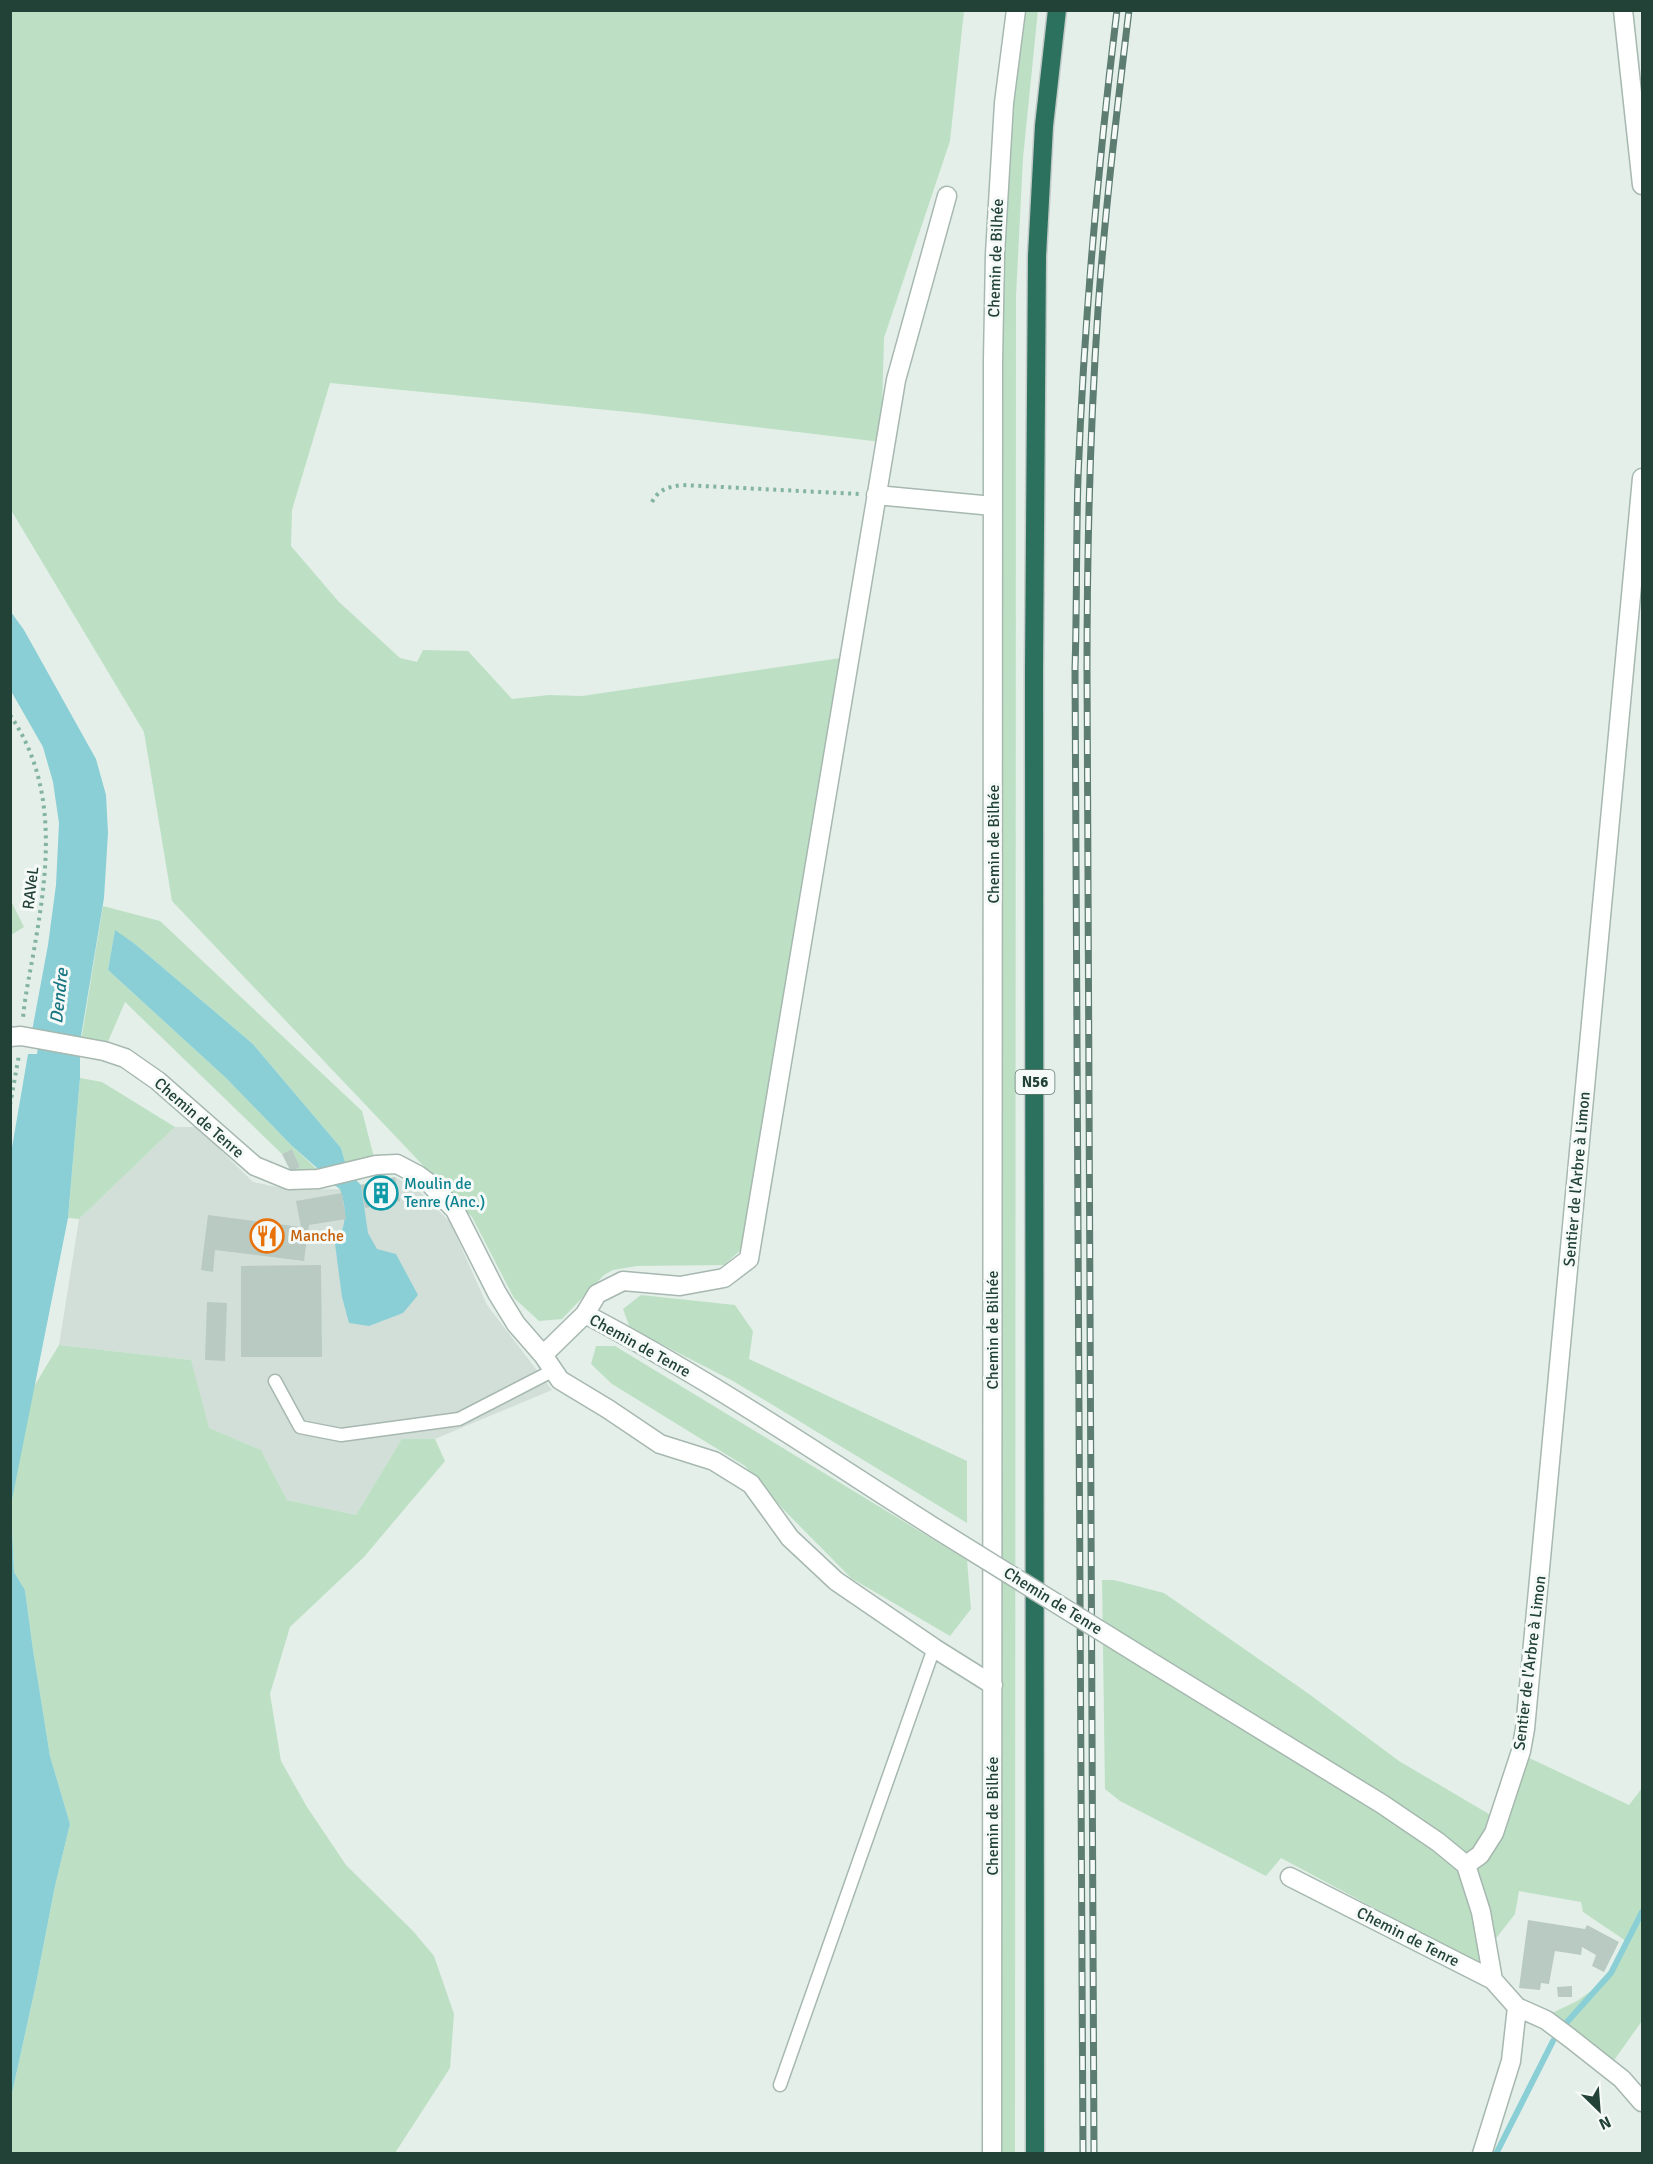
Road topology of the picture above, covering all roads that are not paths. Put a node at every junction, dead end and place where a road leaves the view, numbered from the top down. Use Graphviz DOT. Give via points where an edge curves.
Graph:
graph roads {
  1 [pos="1016,10"];
  2 [pos="1057,10"];
  3 [pos="1623,10"];
  4 [pos="1642,186"];
  5 [pos="947,196"];
  6 [pos="1642,478"];
  7 [pos="876,495"];
  8 [pos="993,506"];
  9 [pos="21,1037"];
  10 [pos="585,1314"];
  11 [pos="549,1362"];
  12 [pos="275,1381"];
  13 [pos="934,1648"];
  14 [pos="993,1685"];
  15 [pos="1466,1865"];
  16 [pos="1290,1877"];
  17 [pos="1493,1980"];
  18 [pos="1517,2007"];
  19 [pos="780,2085"];
  20 [pos="1642,2102"];
  21 [pos="992,2154"];
  22 [pos="1035,2154"];
  23 [pos="1482,2154"];
  1 -- 8 [label="street, Chemin de Bilhée" via="1004,103 995,254"];
  2 -- 22 [label="highway, N56" via="1044,126 1036,256"];
  3 -- 4 [label="street"];
  5 -- 7 [label="street" via="896,380"];
  6 -- 15 [label="street, Sentier de l'Arbre à Limon" via="1526,1729 1494,1833 1479,1855"];
  7 -- 8 [label="street"];
  7 -- 10 [label="street" via="749,1259 724,1278 680,1286 623,1281 597,1294"];
  8 -- 14 [label="street, Chemin de Bilhée"];
  9 -- 11 [label="street, Chemin de Tenre" via="125,1058 165,1087 255,1166 289,1180 318,1179 397,1164 430,1184 455,1210 516,1324"];
  10 -- 11 [label="street, Chemin de Tenre"];
  10 -- 15 [label="street, Chemin de Tenre, bridge" via="693,1376 1382,1804"];
  11 -- 12 [label="lane" via="459,1419 341,1435 300,1427"];
  11 -- 13 [label="street, Chemin de Tenre" via="560,1380 660,1444 714,1461 751,1485 790,1538 836,1581"];
  13 -- 14 [label="street, Chemin de Tenre"];
  13 -- 19 [label="lane"];
  14 -- 21 [label="street, Chemin de Bilhée"];
  15 -- 17 [label="street" via="1483,1922"];
  16 -- 17 [label="street, Chemin de Tenre"];
  17 -- 18 [label="street, Chemin de Tenre"];
  18 -- 20 [label="street, Chemin de Tenre" via="1562,2032 1622,2079"];
  18 -- 23 [label="street" via="1512,2061"];
}
